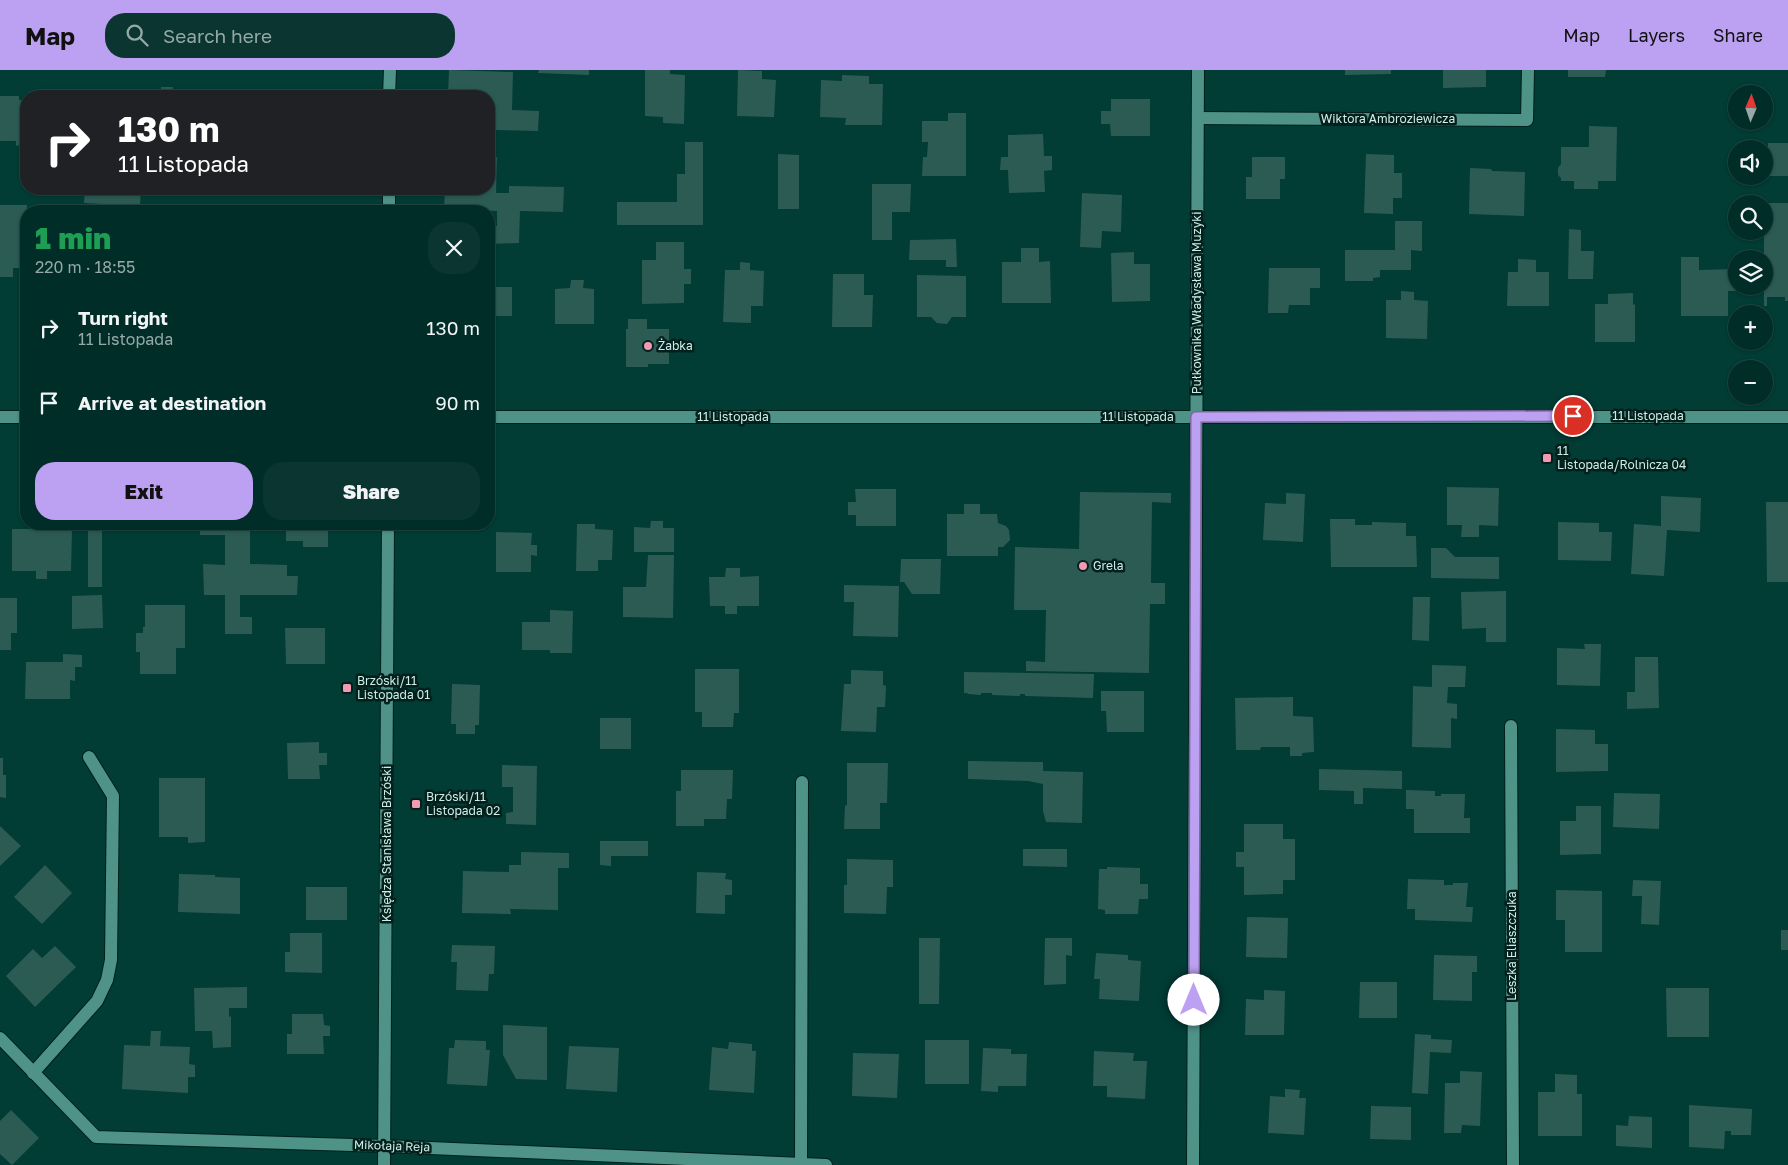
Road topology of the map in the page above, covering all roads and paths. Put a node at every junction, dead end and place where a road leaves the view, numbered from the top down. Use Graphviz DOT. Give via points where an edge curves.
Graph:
graph roads {
  1 [pos="390,70"];
  2 [pos="1198,70"];
  3 [pos="1528,70"];
  4 [pos="389,90"];
  5 [pos="1198,118"];
  6 [pos="1788,416"];
  7 [pos="0,417"];
  8 [pos="20,417"];
  9 [pos="495,417"];
  10 [pos="1196,417"];
  11 [pos="388,530"];
  12 [pos="1511,726"];
  13 [pos="89,757"];
  14 [pos="802,782"];
  15 [pos="0,1038"];
  16 [pos="33,1073"];
  17 [pos="385,1146"];
  18 [pos="662,1162"];
  19 [pos="801,1164"];
  20 [pos="384,1165"];
  21 [pos="826,1165"];
  22 [pos="1193,1165"];
  23 [pos="1513,1165"];
  1 -- 4 [label="street"];
  2 -- 5 [label="street, Pułkownika Władysława Muzyki"];
  3 -- 5 [label="street, Wiktora Ambroziewicza" via="1527,120"];
  5 -- 10 [label="street, Pułkownika Władysława Muzyki"];
  6 -- 10 [label="street, 11 Listopada"];
  7 -- 8 [label="street"];
  9 -- 10 [label="street, 11 Listopada"];
  10 -- 22 [label="street, Pułkownika Władysława Muzyki"];
  11 -- 17 [label="street, Księdza Stanisława Brzóski"];
  12 -- 23 [label="street, Leszka Eliaszczuka"];
  13 -- 16 [label="street" via="113,796 112,960 97,1001"];
  14 -- 19 [label="street"];
  15 -- 16 [label="street, Mikołaja Reja"];
  16 -- 17 [label="street, Mikołaja Reja" via="96,1137"];
  17 -- 18 [label="street, Mikołaja Reja"];
  17 -- 20 [label="street, Księdza Stanisława Brzóski"];
  18 -- 19 [label="street, Mikołaja Reja"];
  19 -- 21 [label="street, Mikołaja Reja"];
}
